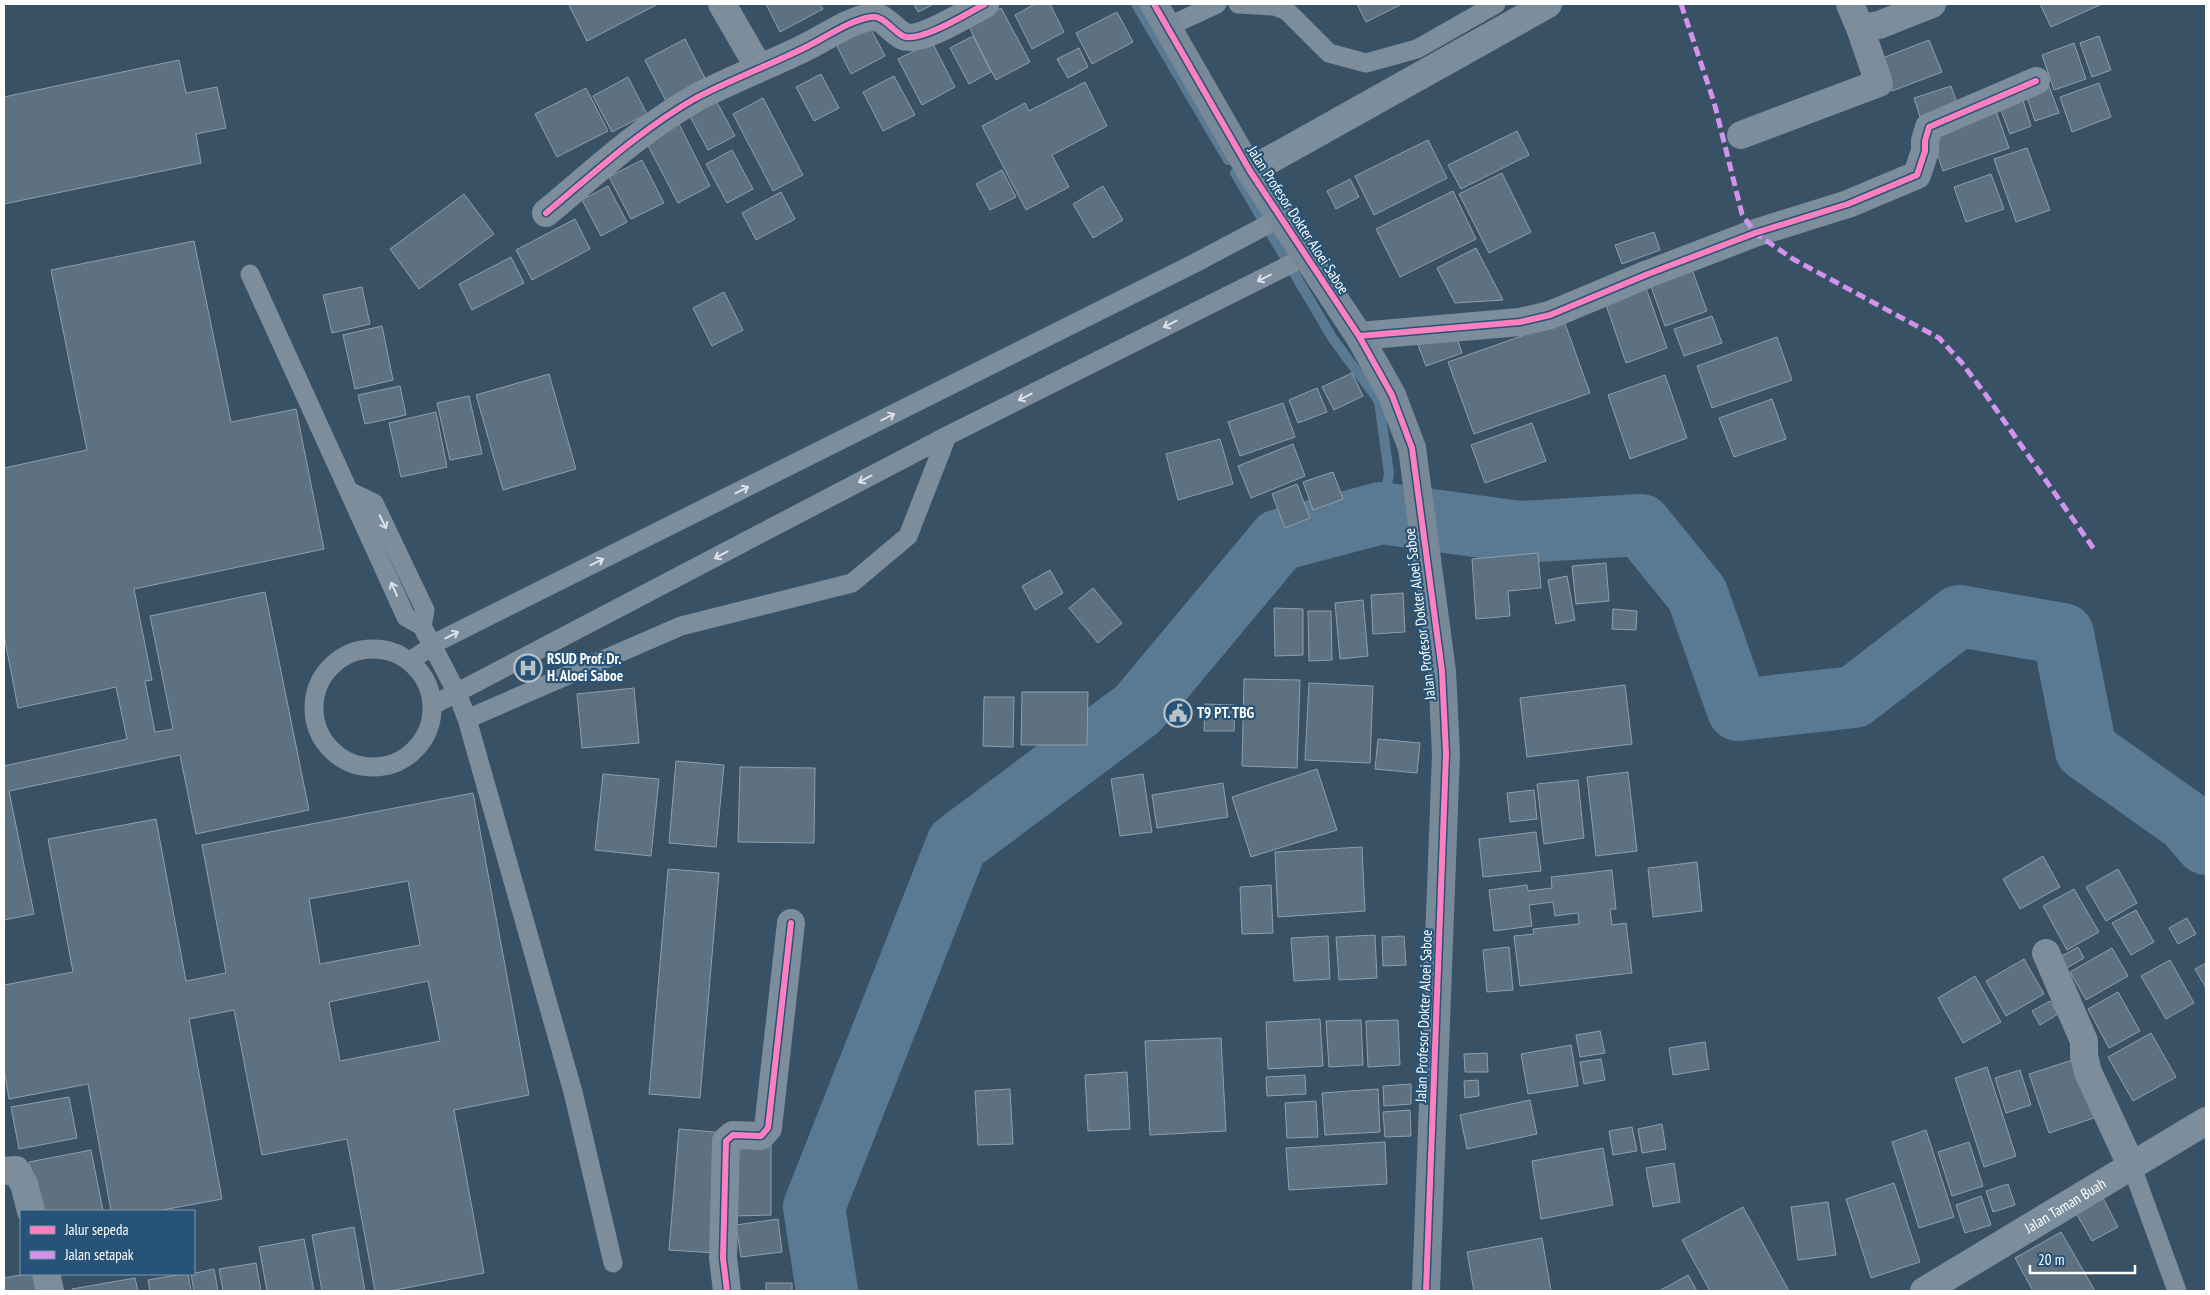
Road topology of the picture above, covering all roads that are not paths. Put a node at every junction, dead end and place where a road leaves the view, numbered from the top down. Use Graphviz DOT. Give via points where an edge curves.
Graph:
graph roads {
  1 [pos="722,4"];
  2 [pos="985,4"];
  3 [pos="1154,4"];
  4 [pos="1217,4"];
  5 [pos="1238,4"];
  6 [pos="1496,4"];
  7 [pos="1548,4"];
  8 [pos="1932,4"];
  9 [pos="1855,16"];
  10 [pos="1167,27"];
  11 [pos="759,68"];
  12 [pos="2036,81"];
  13 [pos="1741,135"];
  14 [pos="1250,171"];
  15 [pos="546,213"];
  16 [pos="1282,217"];
  17 [pos="1307,256"];
  18 [pos="250,274"];
  19 [pos="1359,336"];
  20 [pos="947,436"];
  21 [pos="432,647"];
  22 [pos="410,661"];
  23 [pos="457,693"];
  24 [pos="433,705"];
  25 [pos="468,718"];
  26 [pos="790,922"];
  27 [pos="2046,953"];
  28 [pos="2206,1121"];
  29 [pos="2132,1167"];
  30 [pos="4,1171"];
  31 [pos="31,1210"];
  32 [pos="613,1263"];
  33 [pos="46,1275"];
  34 [pos="50,1291"];
  35 [pos="727,1291"];
  36 [pos="1426,1291"];
  37 [pos="1924,1291"];
  38 [pos="2177,1291"];
  1 -- 11 [label="street"];
  2 -- 11 [label="street" via="913,37 904,37 871,17"];
  3 -- 10 [label="street, Jalan Profesor Dokter Aloei Saboe"];
  4 -- 10 [label="lane"];
  5 -- 6 [label="lane" via="1274,6 1287,11 1329,52 1366,63 1417,48"];
  7 -- 14 [label="street"];
  8 -- 9 [label="street" via="1879,26"];
  9 -- 13 [label="street" via="1879,83"];
  10 -- 14 [label="street, Jalan Profesor Dokter Aloei Saboe"];
  11 -- 15 [label="street" via="696,98 666,117"];
  12 -- 19 [label="street" via="1929,127 1917,175 1848,204 1755,233 1550,315 1520,322"];
  14 -- 16 [label="street, Jalan Profesor Dokter Aloei Saboe"];
  16 -- 17 [label="street, Jalan Profesor Dokter Aloei Saboe"];
  21 -- 16 [label="lane, one-way"];
  17 -- 19 [label="street, Jalan Profesor Dokter Aloei Saboe"];
  17 -- 20 [label="lane, one-way"];
  18 -- 21 [label="lane" via="349,491 374,503 425,610 422,626"];
  19 -- 36 [label="street, Jalan Profesor Dokter Aloei Saboe" via="1392,394 1412,448 1442,671 1446,754"];
  20 -- 23 [label="lane, one-way"];
  20 -- 25 [label="lane" via="908,536 852,583 681,626"];
  21 -- 22 [label="lane"];
  21 -- 23 [label="lane"];
  22 -- 24 [label="lane" via="430,688"];
  22 -- 24 [label="lane" via="379,648 346,655 322,678 314,711 317,727 336,755 359,765 385,766 414,751 432,722"];
  23 -- 24 [label="lane"];
  23 -- 25 [label="lane"];
  25 -- 32 [label="lane" via="572,1092"];
  26 -- 35 [label="street" via="768,1128 761,1136 733,1135 726,1141 723,1258"];
  27 -- 29 [label="street" via="2081,1034 2088,1072"];
  28 -- 29 [label="street, Jalan Taman Buah"];
  29 -- 37 [label="street, Jalan Taman Buah"];
  29 -- 38 [label="lane"];
  30 -- 31 [label="street" via="16,1170 24,1184"];
  33 -- 34 [label="street"];
}
